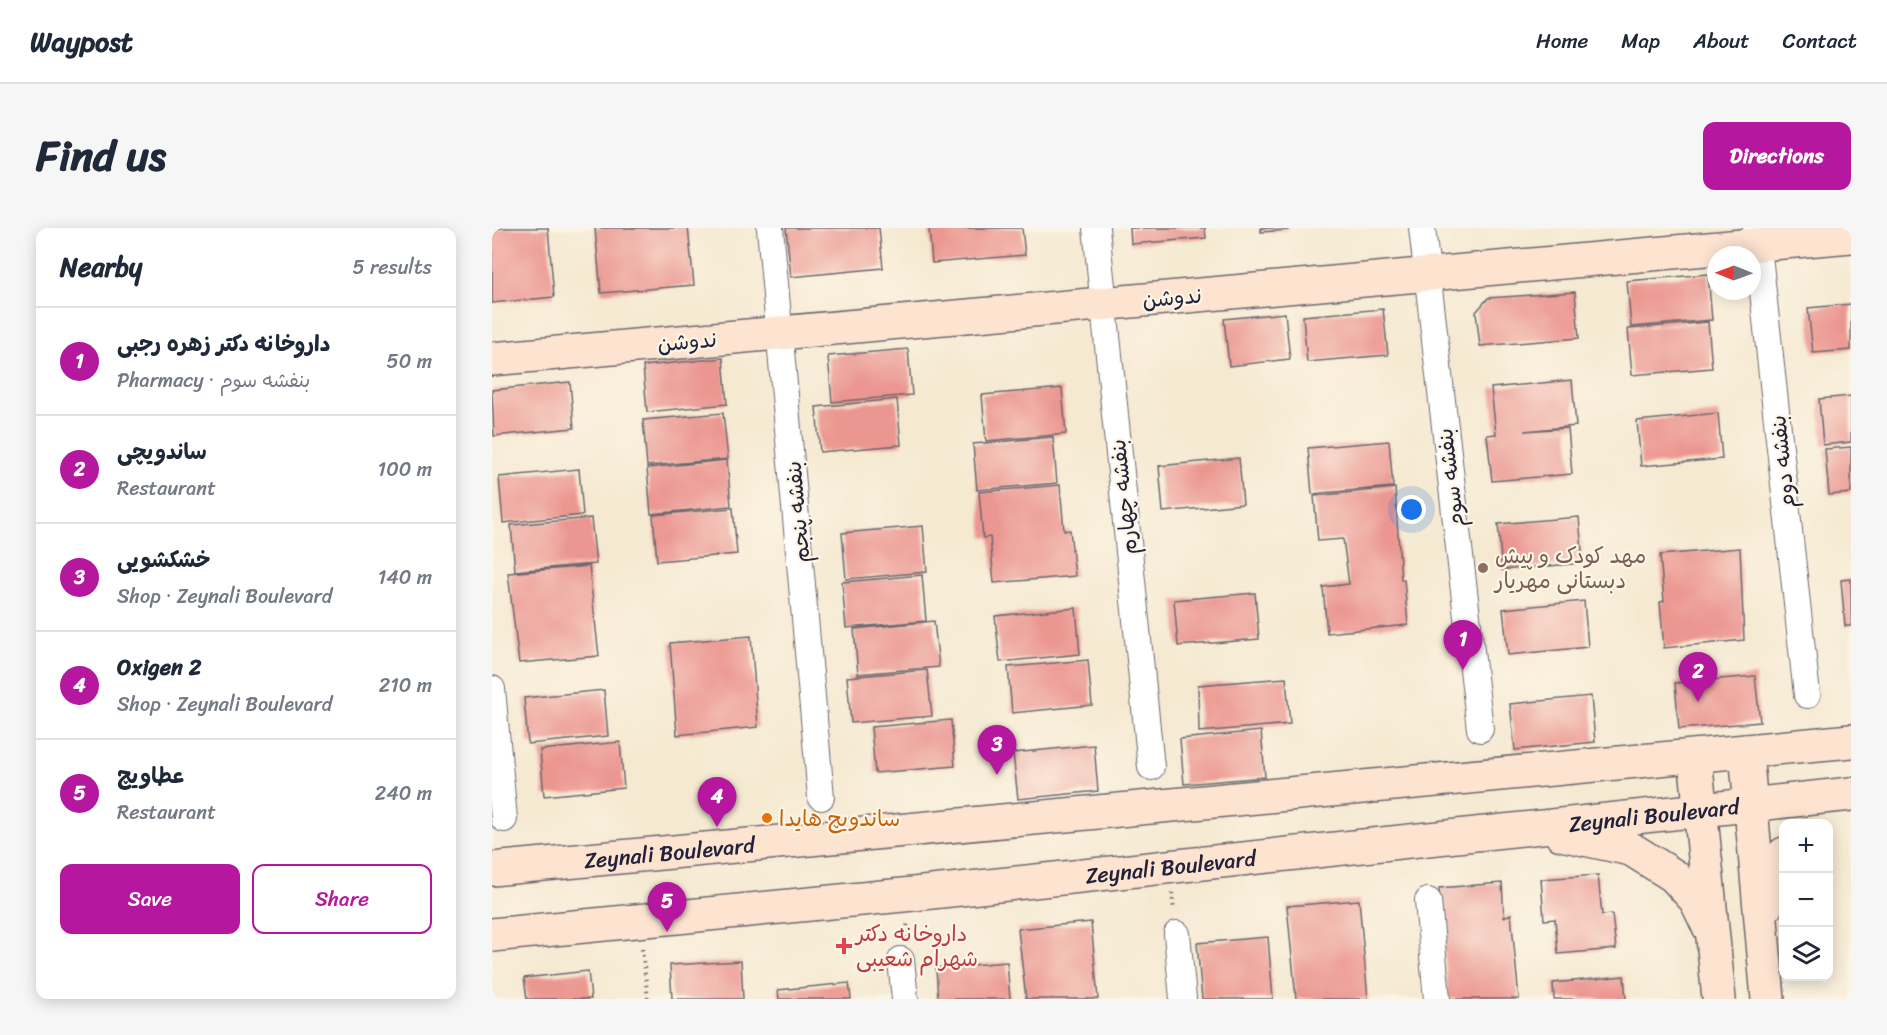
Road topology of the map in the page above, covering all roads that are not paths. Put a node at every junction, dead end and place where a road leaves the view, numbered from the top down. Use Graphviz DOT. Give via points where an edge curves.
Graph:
graph roads {
  1 [pos="770,228"];
  2 [pos="1096,228"];
  3 [pos="1422,228"];
  4 [pos="1757,236"];
  5 [pos="1851,236"];
  6 [pos="1426,274"];
  7 [pos="1103,304"];
  8 [pos="781,333"];
  9 [pos="492,359"];
  10 [pos="492,689"];
  11 [pos="1808,695"];
  12 [pos="1480,729"];
  13 [pos="1851,741"];
  14 [pos="1746,751"];
  15 [pos="1695,756"];
  16 [pos="1151,767"];
  17 [pos="1851,795"];
  18 [pos="821,797"];
  19 [pos="1750,804"];
  20 [pos="1701,811"];
  21 [pos="504,819"];
  22 [pos="1817,819"];
  23 [pos="1533,828"];
  24 [pos="1779,862"];
  25 [pos="492,869"];
  26 [pos="1428,902"];
  27 [pos="1761,925"];
  28 [pos="1177,934"];
  29 [pos="492,935"];
  30 [pos="1713,935"];
  31 [pos="901,960"];
  32 [pos="905,999"];
  33 [pos="1183,999"];
  34 [pos="1437,999"];
  35 [pos="1719,999"];
  36 [pos="1768,999"];
  1 -- 8 [label="street, بنفشه پنجم"];
  2 -- 7 [label="street, بنفشه چهارم"];
  3 -- 6 [label="street, بنفشه سوم"];
  4 -- 5 [label="main road, ندوشن"];
  4 -- 6 [label="main road, ندوشن"];
  4 -- 11 [label="street, بنفشه دوم"];
  6 -- 7 [label="main road, ندوشن"];
  6 -- 12 [label="street, بنفشه سوم"];
  7 -- 8 [label="main road, ندوشن"];
  7 -- 16 [label="street, بنفشه چهارم"];
  8 -- 9 [label="main road, ندوشن"];
  8 -- 18 [label="street, بنفشه پنجم"];
  10 -- 21 [label="street"];
  13 -- 14 [label="main road, Zeynali Boulevard"];
  14 -- 15 [label="main road, Zeynali Boulevard"];
  14 -- 19 [label="main road"];
  15 -- 20 [label="main road"];
  15 -- 25 [label="main road, Zeynali Boulevard"];
  17 -- 19 [label="main road, Zeynali Boulevard"];
  17 -- 22 [label="main road"];
  19 -- 20 [label="main road, Zeynali Boulevard"];
  19 -- 27 [label="main road"];
  20 -- 23 [label="main road, Zeynali Boulevard"];
  20 -- 30 [label="main road"];
  23 -- 29 [label="main road, Zeynali Boulevard"];
  23 -- 30 [label="main road" via="1631,849 1674,876 1696,900"];
  24 -- 27 [label="main road"];
  26 -- 34 [label="street"];
  27 -- 36 [label="main road"];
  28 -- 33 [label="street"];
  30 -- 35 [label="main road"];
  31 -- 32 [label="street"];
}
